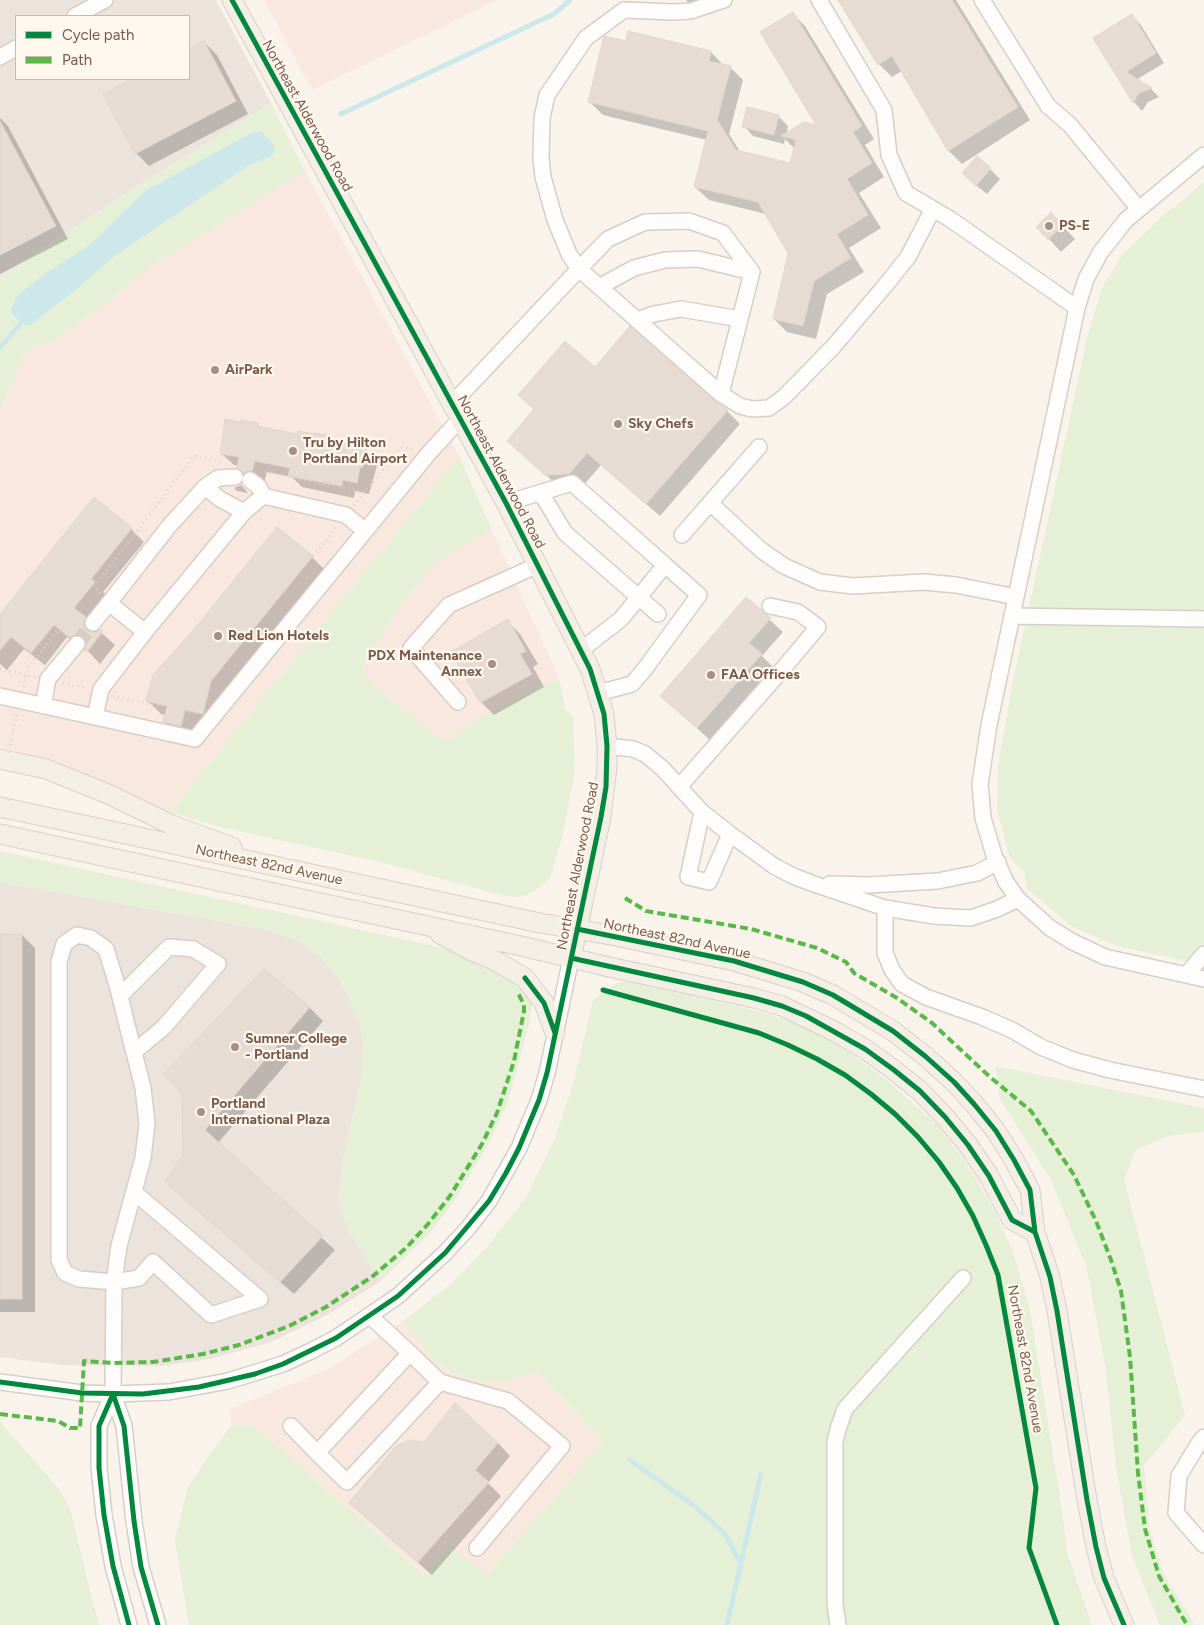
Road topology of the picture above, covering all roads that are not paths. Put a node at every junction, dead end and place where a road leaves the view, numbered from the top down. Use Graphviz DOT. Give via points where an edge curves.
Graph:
graph roads {
  1 [pos="105,0"];
  2 [pos="232,0"];
  3 [pos="724,0"];
  4 [pos="819,0"];
  5 [pos="982,0"];
  6 [pos="77,15"];
  7 [pos="15,49"];
  8 [pos="0,57"];
  9 [pos="1204,155"];
  10 [pos="933,209"];
  11 [pos="1139,209"];
  12 [pos="579,269"];
  13 [pos="752,272"];
  14 [pos="599,287"];
  15 [pos="1077,308"];
  16 [pos="740,318"];
  17 [pos="637,320"];
  18 [pos="722,394"];
  19 [pos="456,411"];
  20 [pos="759,447"];
  21 [pos="235,477"];
  22 [pos="250,480"];
  23 [pos="205,486"];
  24 [pos="541,493"];
  25 [pos="263,496"];
  26 [pos="506,503"];
  27 [pos="710,503"];
  28 [pos="244,512"];
  29 [pos="365,531"];
  30 [pos="682,535"];
  31 [pos="538,565"];
  32 [pos="665,565"];
  33 [pos="638,596"];
  34 [pos="1016,597"];
  35 [pos="109,603"];
  36 [pos="770,606"];
  37 [pos="658,614"];
  38 [pos="1012,616"];
  39 [pos="1204,619"];
  40 [pos="93,623"];
  41 [pos="146,632"];
  42 [pos="77,644"];
  43 [pos="581,650"];
  44 [pos="598,693"];
  45 [pos="0,696"];
  46 [pos="458,702"];
  47 [pos="43,706"];
  48 [pos="96,717"];
  49 [pos="607,746"];
  50 [pos="0,759"];
  51 [pos="679,787"];
  52 [pos="0,807"];
  53 [pos="702,812"];
  54 [pos="0,834"];
  55 [pos="730,834"];
  56 [pos="998,862"];
  57 [pos="297,871"];
  58 [pos="814,884"];
  59 [pos="1018,899"];
  60 [pos="885,908"];
  61 [pos="424,924"];
  62 [pos="577,929"];
  63 [pos="1204,954"];
  64 [pos="571,958"];
  65 [pos="1186,975"];
  66 [pos="1204,979"];
  67 [pos="120,996"];
  68 [pos="556,1033"];
  69 [pos="134,1052"];
  70 [pos="1204,1088"];
  71 [pos="134,1192"];
  72 [pos="1035,1232"];
  73 [pos="963,1278"];
  74 [pos="114,1282"];
  75 [pos="370,1316"];
  76 [pos="410,1353"];
  77 [pos="0,1382"];
  78 [pos="440,1382"];
  79 [pos="113,1394"];
  80 [pos="291,1426"];
  81 [pos="1204,1437"];
  82 [pos="317,1453"];
  83 [pos="1204,1544"];
  84 [pos="477,1548"];
  85 [pos="128,1625"];
  86 [pos="158,1625"];
  87 [pos="838,1625"];
  88 [pos="1124,1625"];
  1 -- 6 [label="street"];
  2 -- 19 [label="main road, Northeast Alderwood Road"];
  3 -- 12 [label="street" via="691,11 624,10 586,38 547,95 541,130 543,178 555,220"];
  4 -- 10 [label="street" via="884,110 889,156 906,193"];
  5 -- 11 [label="street" via="1048,106 1070,125"];
  7 -- 8 [label="street"];
  9 -- 11 [label="street"];
  10 -- 15 [label="street"];
  10 -- 18 [label="street" via="908,257 833,347 784,397 769,408 752,409 740,406"];
  11 -- 15 [label="street" via="1100,253 1086,279"];
  12 -- 13 [label="street" via="608,239 645,222 689,221 723,233"];
  12 -- 14 [label="street"];
  12 -- 19 [label="street"];
  13 -- 14 [label="street" via="698,259 665,260 634,268"];
  13 -- 16 [label="street"];
  14 -- 17 [label="street"];
  15 -- 34 [label="street"];
  16 -- 17 [label="street" via="681,309"];
  16 -- 18 [label="street"];
  17 -- 18 [label="street"];
  19 -- 26 [label="main road, Northeast Alderwood Road"];
  19 -- 29 [label="street" via="434,446"];
  20 -- 27 [label="street"];
  21 -- 23 [label="street" via="218,478"];
  22 -- 25 [label="street" via="259,487"];
  23 -- 28 [label="street"];
  23 -- 35 [label="street"];
  24 -- 26 [label="street"];
  24 -- 32 [label="street" via="572,483"];
  24 -- 33 [label="street" via="565,533"];
  25 -- 28 [label="street"];
  25 -- 29 [label="street" via="346,515"];
  26 -- 31 [label="main road, Northeast Alderwood Road"];
  27 -- 30 [label="street"];
  27 -- 34 [label="street" via="761,550 784,566 820,582 853,586 924,582 956,584"];
  28 -- 41 [label="street"];
  29 -- 48 [label="street" via="195,739"];
  31 -- 43 [label="main road, Northeast Alderwood Road"];
  31 -- 46 [label="street" via="450,606 411,648"];
  32 -- 33 [label="street"];
  32 -- 44 [label="street" via="700,595 632,684"];
  33 -- 37 [label="street"];
  33 -- 43 [label="street" via="621,619"];
  34 -- 38 [label="street"];
  35 -- 40 [label="street"];
  35 -- 41 [label="street"];
  36 -- 51 [label="street" via="798,612 818,627"];
  38 -- 39 [label="street"];
  38 -- 56 [label="street" via="987,733 980,784 983,818"];
  41 -- 48 [label="street" via="101,692"];
  42 -- 47 [label="street" via="48,679"];
  43 -- 44 [label="main road, Northeast Alderwood Road"];
  44 -- 49 [label="main road, Northeast Alderwood Road"];
  45 -- 47 [label="street"];
  47 -- 48 [label="street"];
  49 -- 51 [label="street" via="645,754"];
  49 -- 62 [label="main road, Northeast Alderwood Road" via="606,787"];
  50 -- 57 [label="main road" via="46,769 172,825"];
  51 -- 53 [label="street"];
  52 -- 57 [label="main road, Northeast 82nd Avenue"];
  53 -- 55 [label="street"];
  53 -- 55 [label="street" via="688,877 709,882"];
  54 -- 61 [label="main road, Northeast 82nd Avenue"];
  55 -- 58 [label="street" via="774,866"];
  56 -- 58 [label="street" via="977,873 938,881"];
  56 -- 59 [label="street"];
  57 -- 62 [label="main road, Northeast 82nd Avenue"];
  58 -- 60 [label="street"];
  59 -- 60 [label="street" via="971,918"];
  59 -- 65 [label="street" via="1050,928 1093,952"];
  60 -- 70 [label="street" via="885,953 902,984 926,997 1012,1030 1073,1060"];
  61 -- 64 [label="main road, Northeast 82nd Avenue"];
  61 -- 68 [label="main road" via="525,978 544,1003"];
  62 -- 64 [label="main road, Northeast Alderwood Road"];
  62 -- 72 [label="main road, Northeast 82nd Avenue" via="768,970 833,996 893,1031 954,1082 996,1132 1030,1190"];
  63 -- 65 [label="street"];
  64 -- 68 [label="street, Northeast Alderwood Road"];
  64 -- 72 [label="main road, Northeast 82nd Avenue" via="754,998 806,1016 844,1036 894,1070 932,1104 968,1145 1012,1220"];
  65 -- 66 [label="street"];
  67 -- 69 [label="street"];
  67 -- 69 [label="street" via="170,947 193,949 218,964 164,1027"];
  67 -- 74 [label="street" via="106,949 91,938 77,935 64,944 59,962 58,1260 65,1273 79,1279"];
  68 -- 75 [label="street, Northeast Alderwood Road" via="530,1123 489,1201 445,1253 398,1296"];
  69 -- 71 [label="street" via="147,1123 143,1158"];
  71 -- 74 [label="street" via="119,1246"];
  71 -- 74 [label="street" via="260,1299 212,1315 153,1262 139,1278"];
  72 -- 88 [label="main road, Northeast 82nd Avenue" via="1057,1311 1096,1546 1104,1578"];
  73 -- 87 [label="street" via="845,1409 835,1441 835,1604"];
  74 -- 79 [label="street"];
  75 -- 76 [label="street"];
  75 -- 79 [label="street, Northeast Alderwood Road" via="311,1351 255,1374 191,1388"];
  76 -- 78 [label="street"];
  76 -- 82 [label="street"];
  77 -- 79 [label="street, Northeast Alderwood Road"];
  78 -- 82 [label="street" via="347,1482"];
  78 -- 84 [label="street" via="508,1401 562,1446"];
  79 -- 85 [label="street" via="99,1426 99,1468 104,1515"];
  79 -- 86 [label="street" via="124,1426 134,1521"];
  80 -- 82 [label="street"];
  81 -- 83 [label="street" via="1179,1476 1176,1513"];
}
